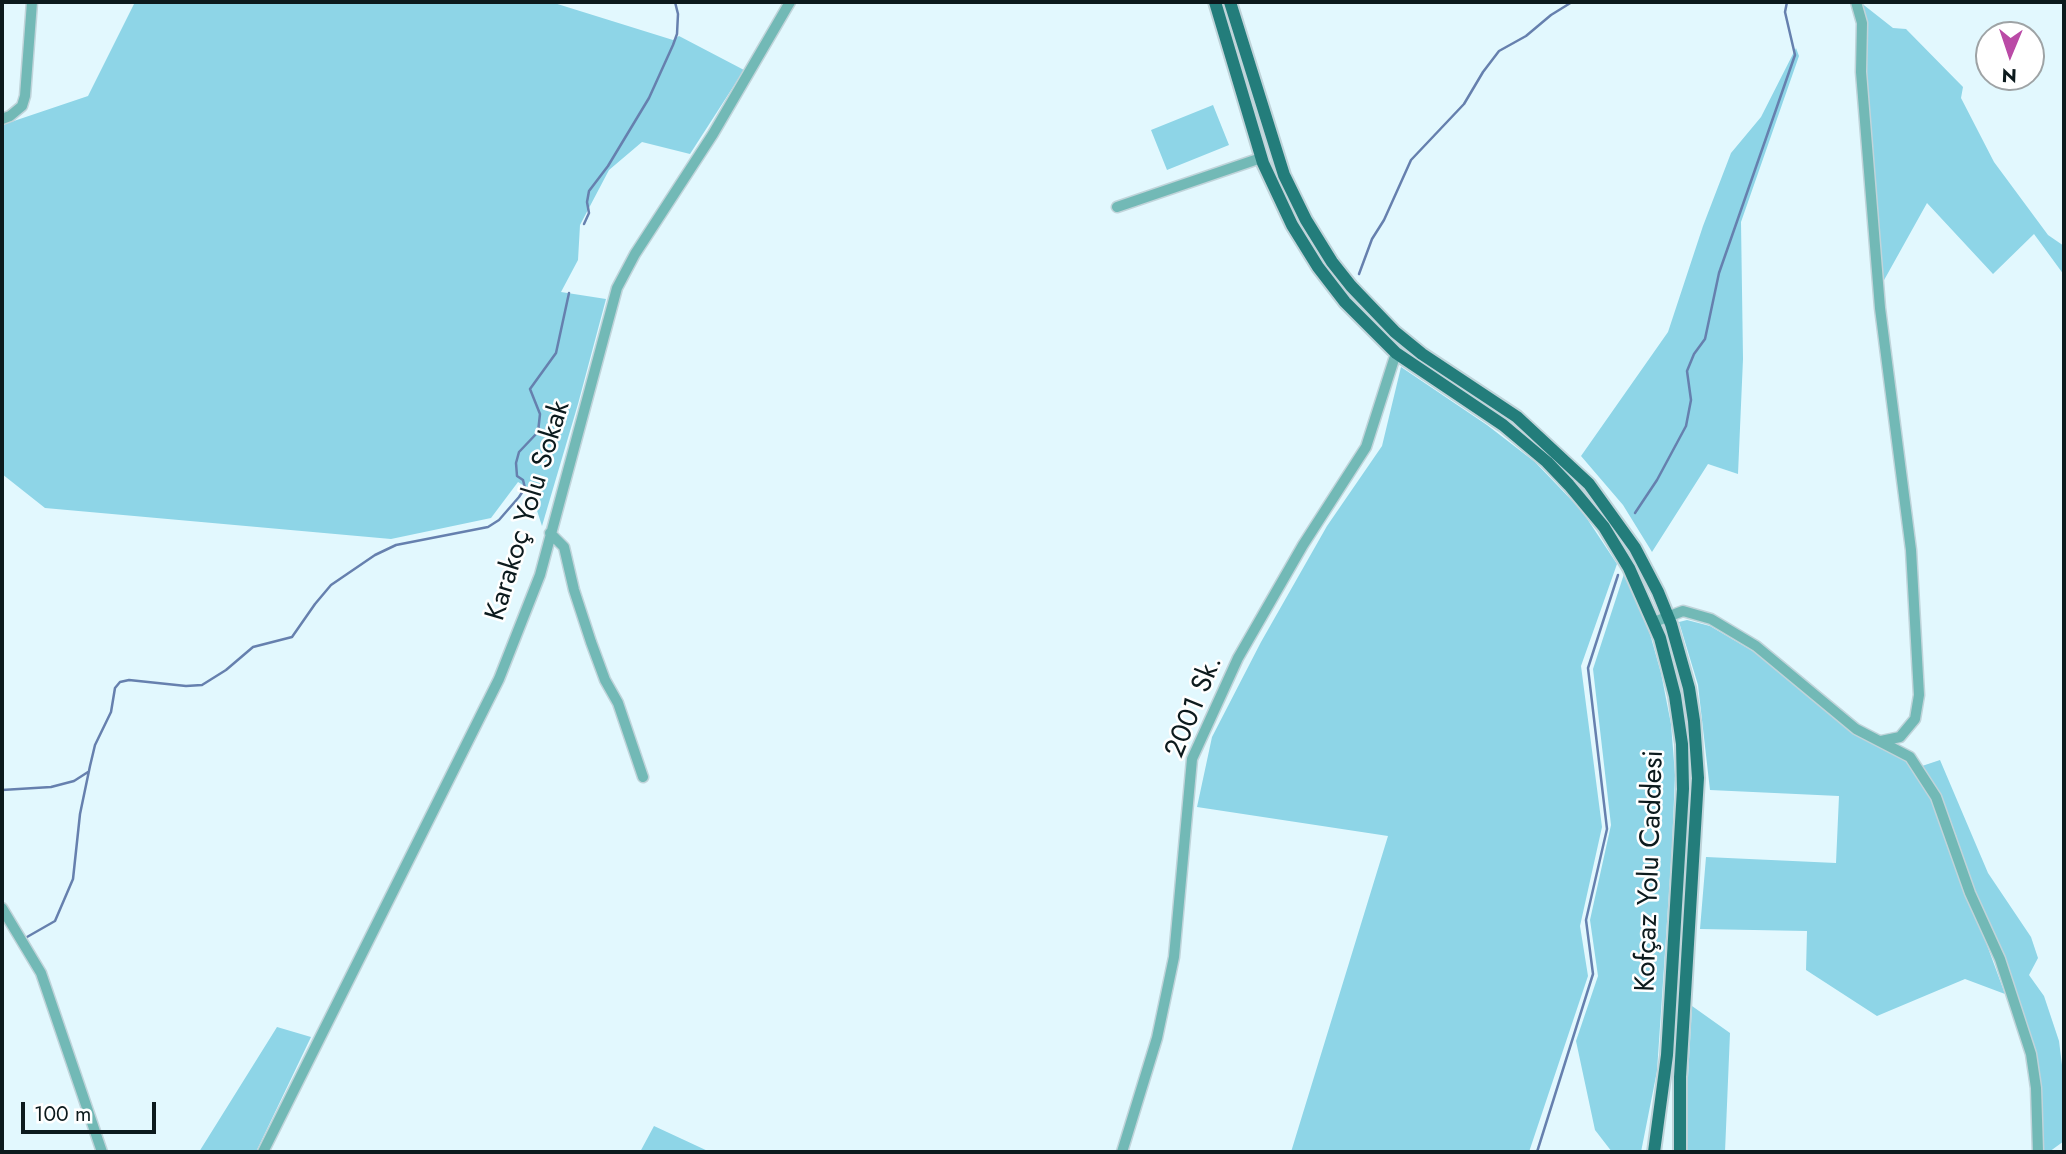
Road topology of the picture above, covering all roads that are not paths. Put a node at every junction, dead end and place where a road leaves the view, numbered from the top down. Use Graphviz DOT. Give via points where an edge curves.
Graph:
graph roads {
  1 [pos="32,2"];
  2 [pos="790,2"];
  3 [pos="1215,2"];
  4 [pos="1230,2"];
  5 [pos="1856,2"];
  6 [pos="2,119"];
  7 [pos="1261,158"];
  8 [pos="1117,207"];
  9 [pos="1396,353"];
  10 [pos="550,533"];
  11 [pos="1668,616"];
  12 [pos="1654,622"];
  13 [pos="1881,741"];
  14 [pos="643,777"];
  15 [pos="2,908"];
  16 [pos="102,1152"];
  17 [pos="263,1152"];
  18 [pos="1122,1152"];
  19 [pos="1654,1152"];
  20 [pos="1680,1152"];
  21 [pos="2038,1152"];
  1 -- 6 [label="street" via="25,96 22,106"];
  2 -- 10 [label="street, Karakoç Yolu Sokak" via="617,288"];
  3 -- 7 [label="main road, Kofçaz Yolu Caddesi"];
  4 -- 11 [label="main road, Kofçaz Yolu Caddesi" via="1273,148 1306,220 1332,262 1395,332 1517,417 1582,477 1635,548"];
  5 -- 13 [label="street" via="1862,23 1861,72 1876,269 1911,550 1919,695 1915,719 1900,737"];
  7 -- 8 [label="street"];
  7 -- 9 [label="main road, Kofçaz Yolu Caddesi" via="1287,216 1318,267 1345,302"];
  9 -- 12 [label="main road, Kofçaz Yolu Caddesi" via="1503,425 1570,485 1604,527"];
  9 -- 18 [label="street, 2001 Sk." via="1366,447 1238,658 1192,759 1174,957 1157,1038"];
  10 -- 14 [label="street" via="564,547 591,642"];
  10 -- 17 [label="street, Karakoç Yolu Sokak" via="540,575 499,679"];
  11 -- 12 [label="street"];
  11 -- 13 [label="street" via="1683,611 1711,619 1756,646 1856,729"];
  11 -- 20 [label="main road, Kofçaz Yolu Caddesi" via="1689,688 1699,778 1680,1077"];
  12 -- 19 [label="main road, Kofçaz Yolu Caddesi" via="1675,696 1683,789 1667,1055"];
  13 -- 21 [label="street" via="1910,757 1936,797 2000,960 2031,1054"];
  15 -- 16 [label="street" via="41,973"];
}
